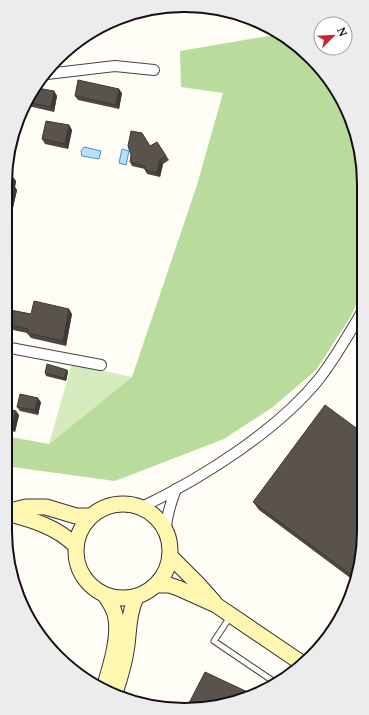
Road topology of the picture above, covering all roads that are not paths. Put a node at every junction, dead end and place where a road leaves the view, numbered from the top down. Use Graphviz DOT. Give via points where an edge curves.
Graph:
graph roads {
  1 [pos="154,70"];
  2 [pos="53,73"];
  3 [pos="357,321"];
  4 [pos="12,348"];
  5 [pos="101,365"];
  6 [pos="176,489"];
  7 [pos="142,507"];
  8 [pos="12,510"];
  9 [pos="12,514"];
  10 [pos="90,516"];
  11 [pos="166,530"];
  12 [pos="76,546"];
  13 [pos="170,556"];
  14 [pos="156,585"];
  15 [pos="105,595"];
  16 [pos="136,597"];
  17 [pos="216,605"];
  18 [pos="232,615"];
  19 [pos="298,660"];
  20 [pos="271,680"];
  21 [pos="105,684"];
  22 [pos="116,689"];
  1 -- 2 [label="street" via="115,66"];
  3 -- 6 [label="street" via="343,346 318,380 289,410 257,438"];
  4 -- 5 [label="street"];
  6 -- 7 [label="street"];
  6 -- 11 [label="street"];
  7 -- 10 [label="main road" via="115,504 102,508"];
  7 -- 11 [label="main road" via="152,513"];
  8 -- 10 [label="main road" via="46,507 76,516"];
  9 -- 12 [label="main road" via="52,527"];
  10 -- 12 [label="main road" via="78,535"];
  11 -- 13 [label="main road"];
  12 -- 15 [label="main road" via="77,561 82,575 92,587"];
  13 -- 14 [label="main road" via="166,572"];
  13 -- 17 [label="main road"];
  14 -- 16 [label="main road"];
  14 -- 17 [label="main road" via="169,585"];
  15 -- 16 [label="main road" via="120,598"];
  15 -- 21 [label="main road" via="116,616 117,630 113,658"];
  16 -- 22 [label="main road" via="131,607 127,646"];
  17 -- 18 [label="main road"];
  18 -- 19 [label="main road"];
  18 -- 20 [label="lane" via="214,641"];
}
